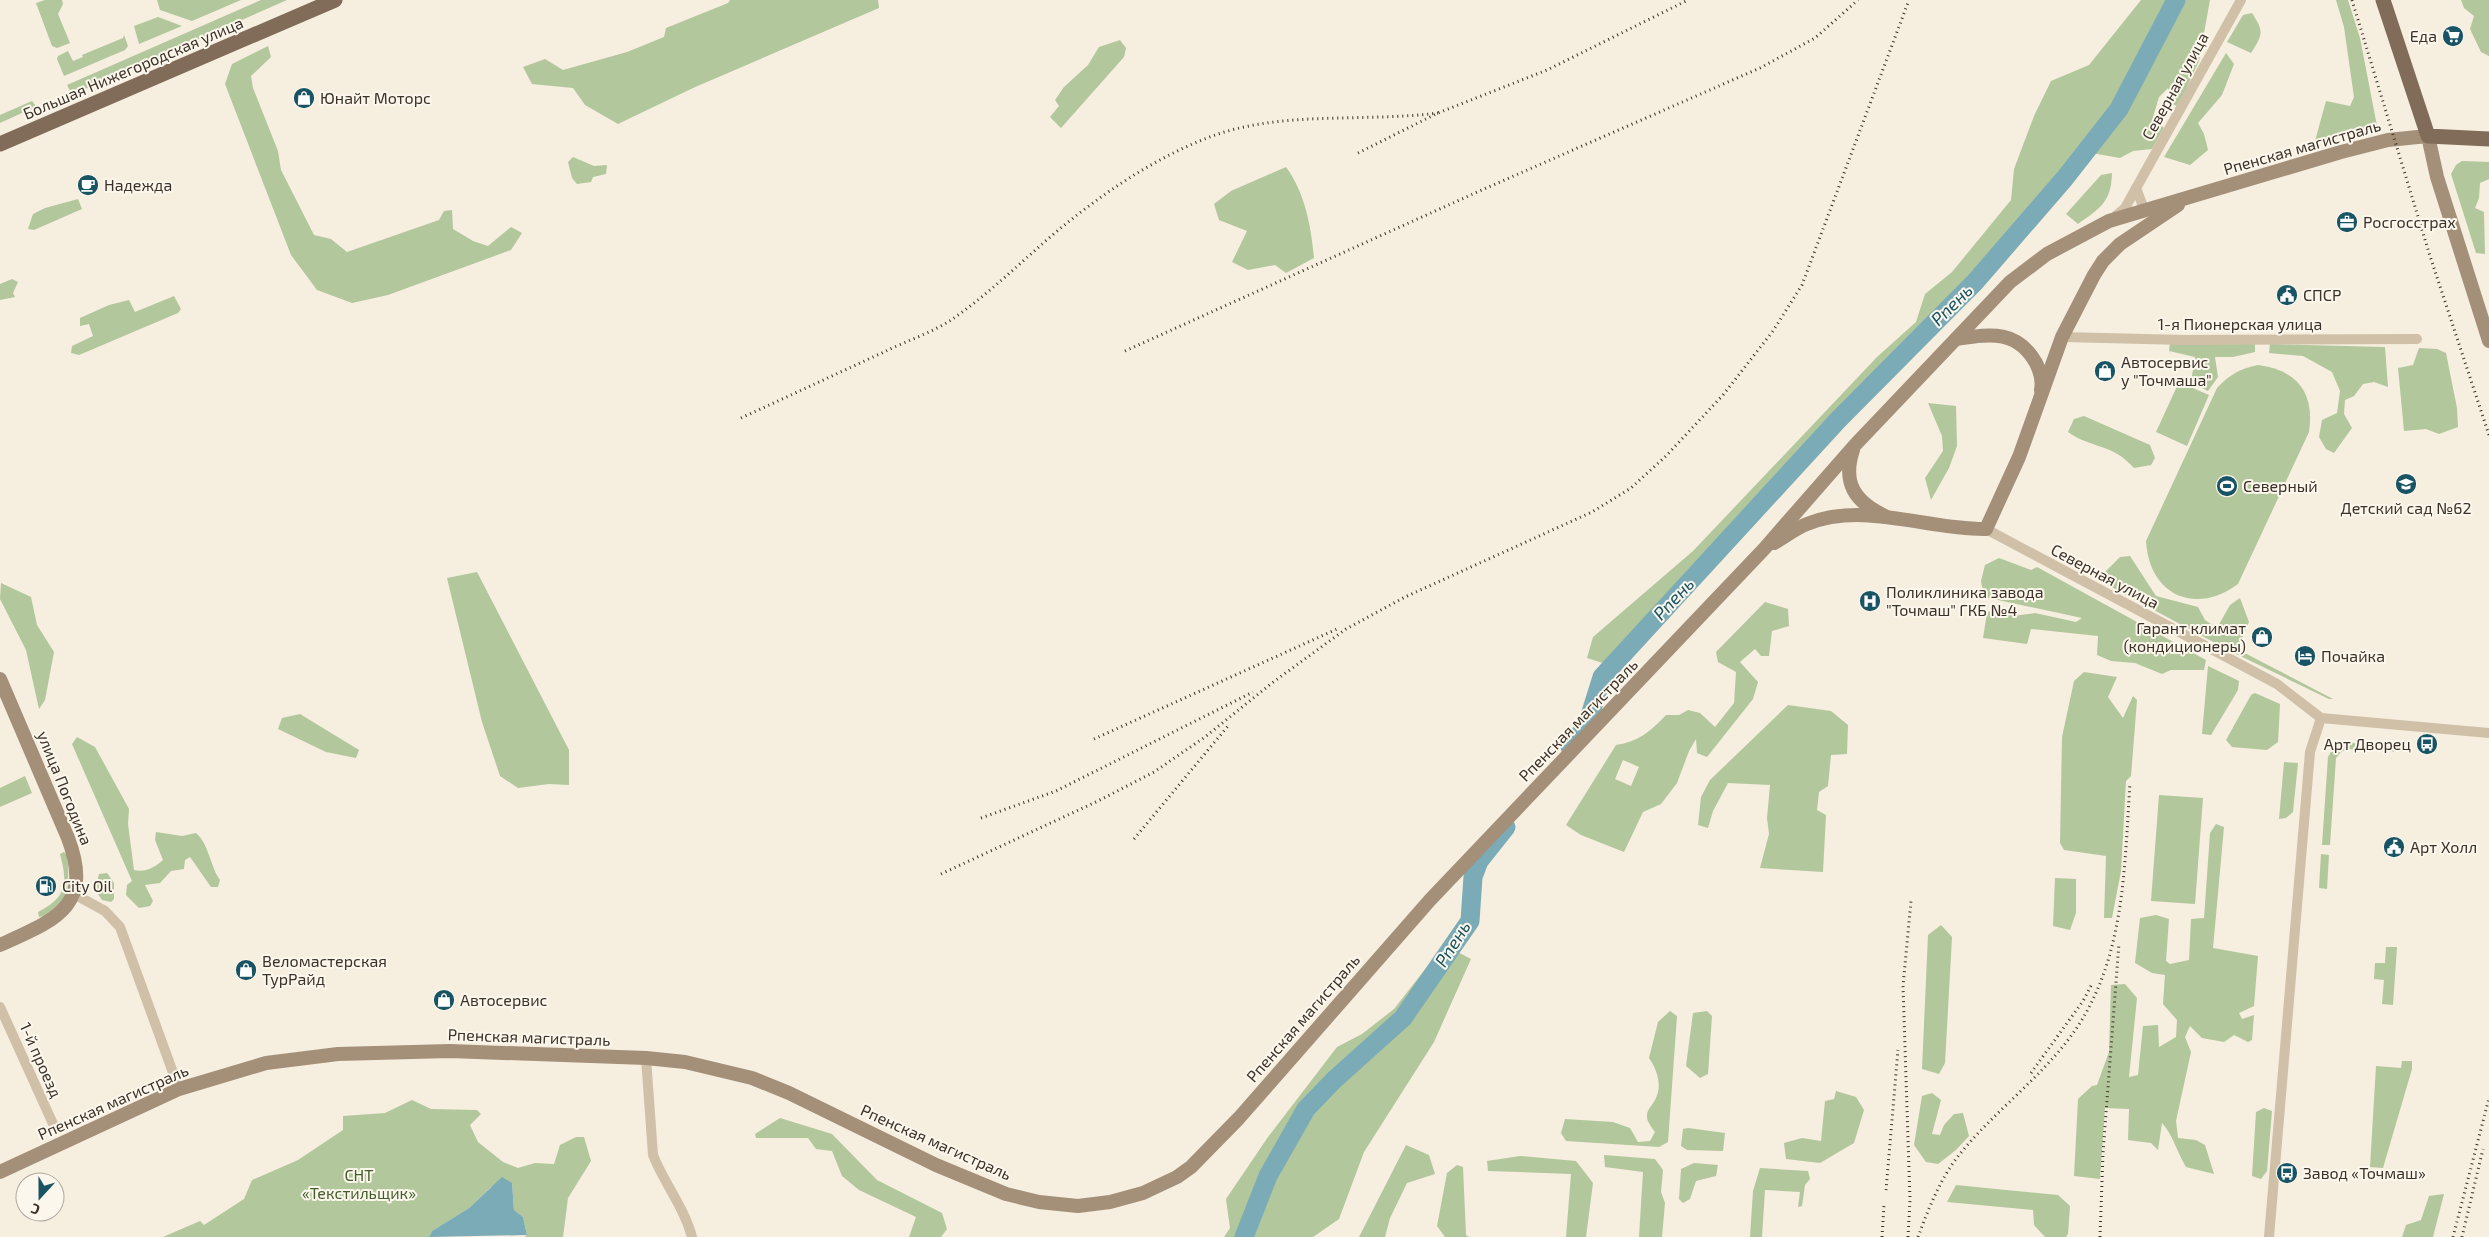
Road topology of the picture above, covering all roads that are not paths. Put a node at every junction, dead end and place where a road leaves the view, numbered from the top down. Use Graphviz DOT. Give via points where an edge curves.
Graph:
graph roads {
  1 [pos="2241,0"];
  2 [pos="2383,0"];
  3 [pos="329,1"];
  4 [pos="2428,136"];
  5 [pos="2489,139"];
  6 [pos="0,144"];
  7 [pos="2136,188"];
  8 [pos="2187,200"];
  9 [pos="2144,209"];
  10 [pos="2109,221"];
  11 [pos="2062,337"];
  12 [pos="1956,338"];
  13 [pos="2417,339"];
  14 [pos="2489,341"];
  15 [pos="2039,403"];
  16 [pos="1855,445"];
  17 [pos="1888,518"];
  18 [pos="1986,529"];
  19 [pos="1764,549"];
  20 [pos="0,679"];
  21 [pos="4,700"];
  22 [pos="2321,718"];
  23 [pos="2489,733"];
  24 [pos="74,894"];
  25 [pos="0,944"];
  26 [pos="0,1007"];
  27 [pos="646,1058"];
  28 [pos="179,1089"];
  29 [pos="54,1126"];
  30 [pos="0,1172"];
  31 [pos="692,1237"];
  32 [pos="2269,1237"];
  1 -- 7 [label="street, Северная улица"];
  2 -- 4 [label="main road"];
  3 -- 6 [label="main road, Большая Нижегородская улица"];
  4 -- 5 [label="main road"];
  4 -- 8 [label="main road, Рпенская магистраль" via="2388,140 2350,150"];
  4 -- 14 [label="main road" via="2436,177"];
  7 -- 9 [label="street"];
  7 -- 10 [label="street, Северная улица" via="2125,208"];
  8 -- 9 [label="main road, Рпенская магистраль"];
  8 -- 11 [label="main road, Рпенская магистраль" via="2140,229 2103,261"];
  9 -- 10 [label="main road, Рпенская магистраль"];
  10 -- 12 [label="main road, Рпенская магистраль" via="2071,240 2010,282"];
  11 -- 13 [label="street, 1-я Пионерская улица"];
  11 -- 15 [label="main road, Рпенская магистраль"];
  12 -- 15 [label="main road, Рпенская магистраль" via="2002,335 2026,348 2039,370 2042,385"];
  12 -- 16 [label="main road, Рпенская магистраль"];
  15 -- 18 [label="main road, Рпенская магистраль"];
  16 -- 17 [label="main road, Рпенская магистраль" via="1848,463 1853,490 1862,502"];
  16 -- 19 [label="main road, Рпенская магистраль"];
  17 -- 18 [label="main road, Рпенская магистраль"];
  17 -- 19 [label="main road, Рпенская магистраль" via="1845,515 1808,524"];
  18 -- 22 [label="street, Северная улица" via="2278,684"];
  19 -- 27 [label="main road, Рпенская магистраль" via="1430,900 1239,1118 1191,1167 1143,1193 1110,1202 1068,1205 1006,1194 936,1165 752,1078 685,1062"];
  20 -- 21 [label="main road, улица Погодина"];
  21 -- 24 [label="main road, улица Погодина" via="73,850 77,883"];
  22 -- 23 [label="street"];
  22 -- 32 [label="street" via="2310,752"];
  24 -- 25 [label="main road" via="69,905 59,914"];
  24 -- 28 [label="street" via="105,911 120,927"];
  26 -- 29 [label="street, 1-й проезд"];
  27 -- 28 [label="main road, Рпенская магистраль" via="450,1051 338,1054 266,1063"];
  27 -- 31 [label="street" via="653,1155 678,1200"];
  28 -- 30 [label="main road, Рпенская магистраль"];
}
